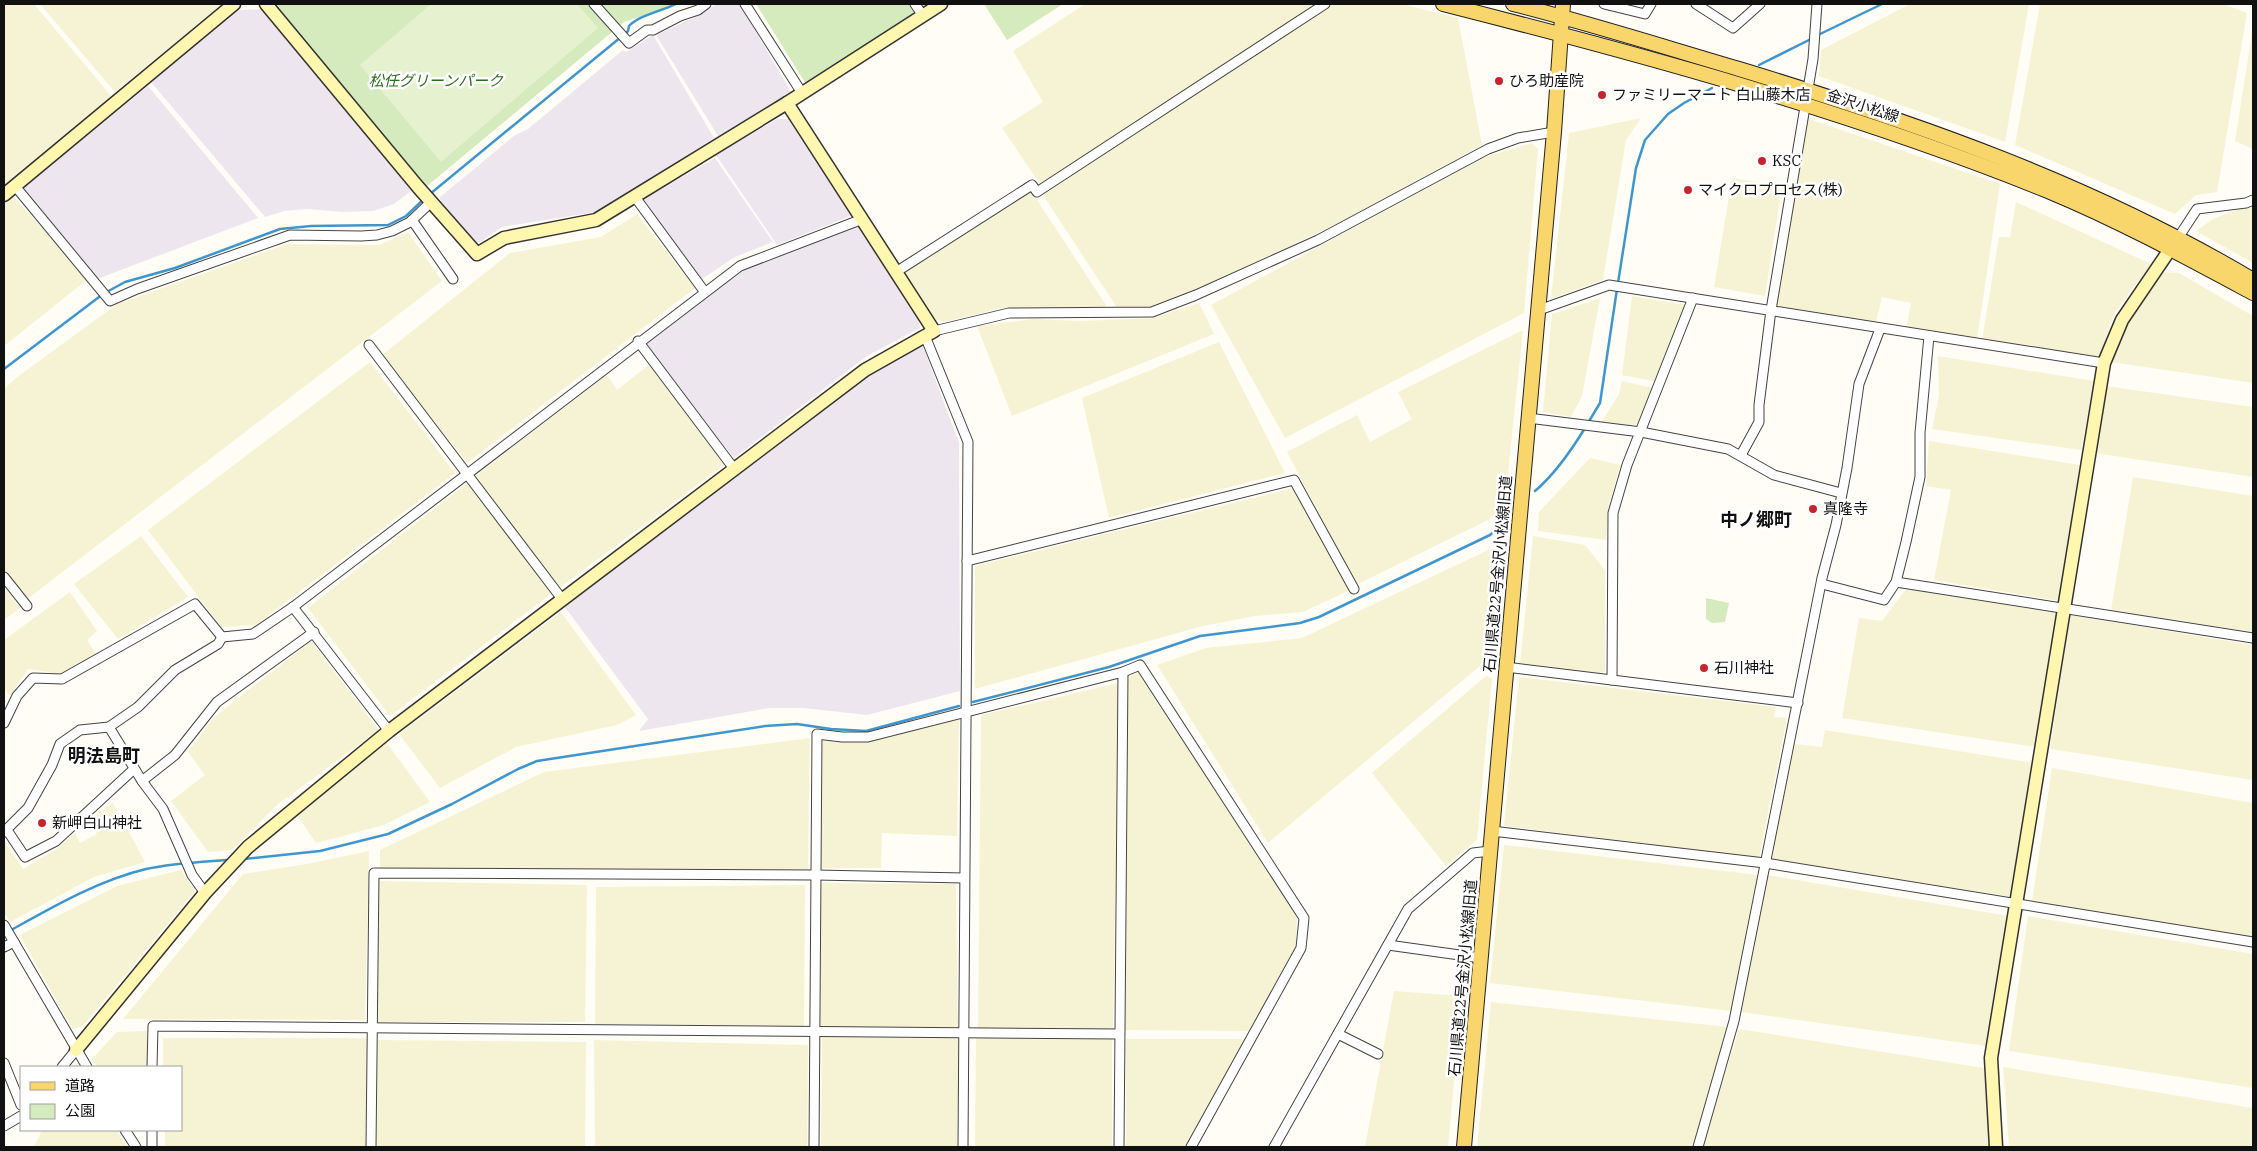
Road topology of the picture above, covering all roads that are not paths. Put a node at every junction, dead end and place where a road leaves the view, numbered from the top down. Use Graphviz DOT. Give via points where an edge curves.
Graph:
graph roads {
  1 [pos="234,4"];
  2 [pos="266,4"];
  3 [pos="594,4"];
  4 [pos="706,4"];
  5 [pos="744,4"];
  6 [pos="915,4"];
  7 [pos="941,4"];
  8 [pos="1325,4"];
  9 [pos="1443,4"];
  10 [pos="1513,4"];
  11 [pos="1604,4"];
  12 [pos="1651,4"];
  13 [pos="1696,4"];
  14 [pos="1760,4"];
  15 [pos="1817,4"];
  16 [pos="1563,10"];
  17 [pos="923,16"];
  18 [pos="1561,34"];
  19 [pos="802,93"];
  20 [pos="1806,97"];
  21 [pos="787,103"];
  22 [pos="1554,132"];
  23 [pos="15,186"];
  24 [pos="4,195"];
  25 [pos="635,197"];
  26 [pos="427,198"];
  27 [pos="2253,200"];
  28 [pos="412,220"];
  29 [pos="860,220"];
  30 [pos="2174,243"];
  31 [pos="896,272"];
  32 [pos="453,279"];
  33 [pos="2253,280"];
  34 [pos="704,291"];
  35 [pos="2253,293"];
  36 [pos="1692,298"];
  37 [pos="1539,310"];
  38 [pos="1770,310"];
  39 [pos="1880,329"];
  40 [pos="929,334"];
  41 [pos="1929,336"];
  42 [pos="638,341"];
  43 [pos="369,345"];
  44 [pos="2104,363"];
  45 [pos="1528,418"];
  46 [pos="1640,432"];
  47 [pos="1741,455"];
  48 [pos="735,470"];
  49 [pos="466,473"];
  50 [pos="1841,493"];
  51 [pos="967,561"];
  52 [pos="4,577"];
  53 [pos="1896,582"];
  54 [pos="1822,584"];
  55 [pos="1354,589"];
  56 [pos="562,599"];
  57 [pos="26,606"];
  58 [pos="292,607"];
  59 [pos="2064,608"];
  60 [pos="314,632"];
  61 [pos="222,637"];
  62 [pos="2253,638"];
  63 [pos="1506,667"];
  64 [pos="1123,672"];
  65 [pos="1612,680"];
  66 [pos="1798,703"];
  67 [pos="965,714"];
  68 [pos="4,723"];
  69 [pos="109,728"];
  70 [pos="389,731"];
  71 [pos="134,769"];
  72 [pos="142,781"];
  73 [pos="5,831"];
  74 [pos="1492,831"];
  75 [pos="1490,851"];
  76 [pos="1765,863"];
  77 [pos="816,875"];
  78 [pos="964,878"];
  79 [pos="205,893"];
  80 [pos="2016,904"];
  81 [pos="4,925"];
  82 [pos="12,939"];
  83 [pos="2253,942"];
  84 [pos="1388,945"];
  85 [pos="4,947"];
  86 [pos="1481,958"];
  87 [pos="371,1029"];
  88 [pos="815,1030"];
  89 [pos="964,1034"];
  90 [pos="1119,1034"];
  91 [pos="1338,1034"];
  92 [pos="76,1050"];
  93 [pos="1378,1054"];
  94 [pos="4,1063"];
  95 [pos="63,1066"];
  96 [pos="86,1066"];
  97 [pos="152,1066"];
  98 [pos="20,1103"];
  99 [pos="20,1117"];
  100 [pos="4,1126"];
  101 [pos="126,1131"];
  102 [pos="152,1131"];
  103 [pos="136,1147"];
  104 [pos="152,1147"];
  105 [pos="371,1147"];
  106 [pos="814,1147"];
  107 [pos="963,1147"];
  108 [pos="1119,1147"];
  109 [pos="1192,1147"];
  110 [pos="1274,1147"];
  111 [pos="1464,1147"];
  112 [pos="1698,1147"];
  113 [pos="1996,1147"];
  1 -- 23 [label="street"];
  2 -- 26 [label="street"];
  3 -- 4 [label="street" via="629,43 647,30 654,30"];
  5 -- 19 [label="street"];
  6 -- 17 [label="street"];
  7 -- 17 [label="street"];
  8 -- 31 [label="street" via="1037,192 1032,185"];
  9 -- 18 [label="main road, 金沢小松線"];
  10 -- 16 [label="main road, 金沢小松線"];
  11 -- 12 [label="street" via="1645,14"];
  13 -- 14 [label="street" via="1733,28"];
  15 -- 20 [label="street"];
  16 -- 18 [label="main road, 石川県道22号金沢小松線旧道"];
  16 -- 20 [label="main road, 金沢小松線"];
  17 -- 19 [label="street"];
  18 -- 20 [label="main road, 金沢小松線"];
  18 -- 22 [label="main road, 石川県道22号金沢小松線旧道"];
  19 -- 21 [label="street"];
  20 -- 30 [label="main road, 金沢小松線" via="2001,157 2105,202"];
  20 -- 38 [label="street"];
  21 -- 25 [label="street"];
  21 -- 29 [label="street"];
  22 -- 37 [label="main road, 石川県道22号金沢小松線旧道"];
  22 -- 40 [label="street" via="1518,138 1488,149 1318,240 1196,296 1152,312 1009,313"];
  23 -- 24 [label="street"];
  23 -- 28 [label="street" via="110,301 290,235 377,235"];
  25 -- 26 [label="street" via="596,220 504,238 477,254"];
  25 -- 34 [label="street"];
  26 -- 28 [label="street"];
  27 -- 30 [label="street" via="2197,209"];
  28 -- 32 [label="street"];
  29 -- 31 [label="street"];
  29 -- 34 [label="street" via="740,266"];
  30 -- 33 [label="main road, 金沢小松線"];
  30 -- 35 [label="main road, 金沢小松線"];
  30 -- 44 [label="street" via="2122,320"];
  31 -- 40 [label="street"];
  34 -- 42 [label="street"];
  36 -- 37 [label="street" via="1608,285"];
  36 -- 38 [label="street"];
  36 -- 46 [label="street"];
  37 -- 45 [label="main road, 石川県道22号金沢小松線旧道"];
  38 -- 39 [label="street"];
  38 -- 47 [label="street" via="1759,422"];
  39 -- 41 [label="street"];
  39 -- 50 [label="street" via="1859,384"];
  40 -- 48 [label="street" via="866,370"];
  40 -- 51 [label="street" via="968,442"];
  41 -- 44 [label="street"];
  41 -- 53 [label="street" via="1920,432 1920,477"];
  42 -- 48 [label="street"];
  42 -- 49 [label="street"];
  43 -- 49 [label="street"];
  44 -- 59 [label="street"];
  45 -- 46 [label="street"];
  45 -- 63 [label="main road, 石川県道22号金沢小松線旧道"];
  46 -- 47 [label="street" via="1728,448"];
  46 -- 65 [label="street" via="1613,513"];
  47 -- 50 [label="street" via="1774,475"];
  48 -- 56 [label="street"];
  49 -- 56 [label="street"];
  49 -- 58 [label="street"];
  50 -- 54 [label="street"];
  51 -- 55 [label="street" via="1294,480"];
  51 -- 67 [label="street"];
  52 -- 57 [label="street"];
  53 -- 54 [label="street" via="1884,600"];
  53 -- 59 [label="street"];
  54 -- 66 [label="street"];
  56 -- 70 [label="street"];
  58 -- 60 [label="street"];
  58 -- 61 [label="street" via="253,634"];
  59 -- 62 [label="street"];
  59 -- 80 [label="street"];
  60 -- 70 [label="street"];
  60 -- 72 [label="street" via="217,702 175,755"];
  61 -- 68 [label="street" via="195,604 62,678 33,678 17,696"];
  61 -- 69 [label="street" via="218,644 175,670 138,707"];
  63 -- 65 [label="street"];
  63 -- 74 [label="main road, 石川県道22号金沢小松線旧道"];
  64 -- 67 [label="street"];
  64 -- 90 [label="street"];
  64 -- 109 [label="street" via="1140,665 1304,918 1301,948"];
  65 -- 66 [label="street"];
  66 -- 76 [label="street"];
  67 -- 77 [label="street" via="868,737 818,734"];
  67 -- 78 [label="street"];
  69 -- 71 [label="street"];
  69 -- 73 [label="street" via="80,730 60,744 28,808"];
  70 -- 79 [label="street" via="248,847"];
  71 -- 72 [label="street"];
  71 -- 73 [label="street" via="56,841 25,857"];
  72 -- 79 [label="street" via="163,809 189,868"];
  74 -- 75 [label="main road, 石川県道22号金沢小松線旧道"];
  74 -- 76 [label="street"];
  75 -- 84 [label="street" via="1473,853 1408,909"];
  75 -- 86 [label="main road, 石川県道22号金沢小松線旧道"];
  76 -- 80 [label="street"];
  76 -- 112 [label="street" via="1734,1021"];
  77 -- 78 [label="street"];
  77 -- 87 [label="street" via="374,873"];
  77 -- 88 [label="street"];
  78 -- 89 [label="street"];
  79 -- 92 [label="street"];
  80 -- 83 [label="street"];
  80 -- 113 [label="street" via="1991,1058"];
  81 -- 82 [label="street"];
  82 -- 85 [label="street"];
  82 -- 92 [label="street"];
  84 -- 86 [label="street"];
  84 -- 91 [label="street"];
  86 -- 111 [label="main road, 石川県道22号金沢小松線旧道"];
  87 -- 88 [label="street"];
  87 -- 97 [label="street" via="153,1026"];
  87 -- 105 [label="street"];
  88 -- 89 [label="street"];
  88 -- 106 [label="street"];
  89 -- 90 [label="street"];
  89 -- 107 [label="street"];
  90 -- 108 [label="street"];
  91 -- 93 [label="street"];
  91 -- 110 [label="street"];
  92 -- 95 [label="street"];
  92 -- 96 [label="street"];
  94 -- 98 [label="street"];
  99 -- 100 [label="street"];
  101 -- 103 [label="street"];
  102 -- 104 [label="street"];
}
